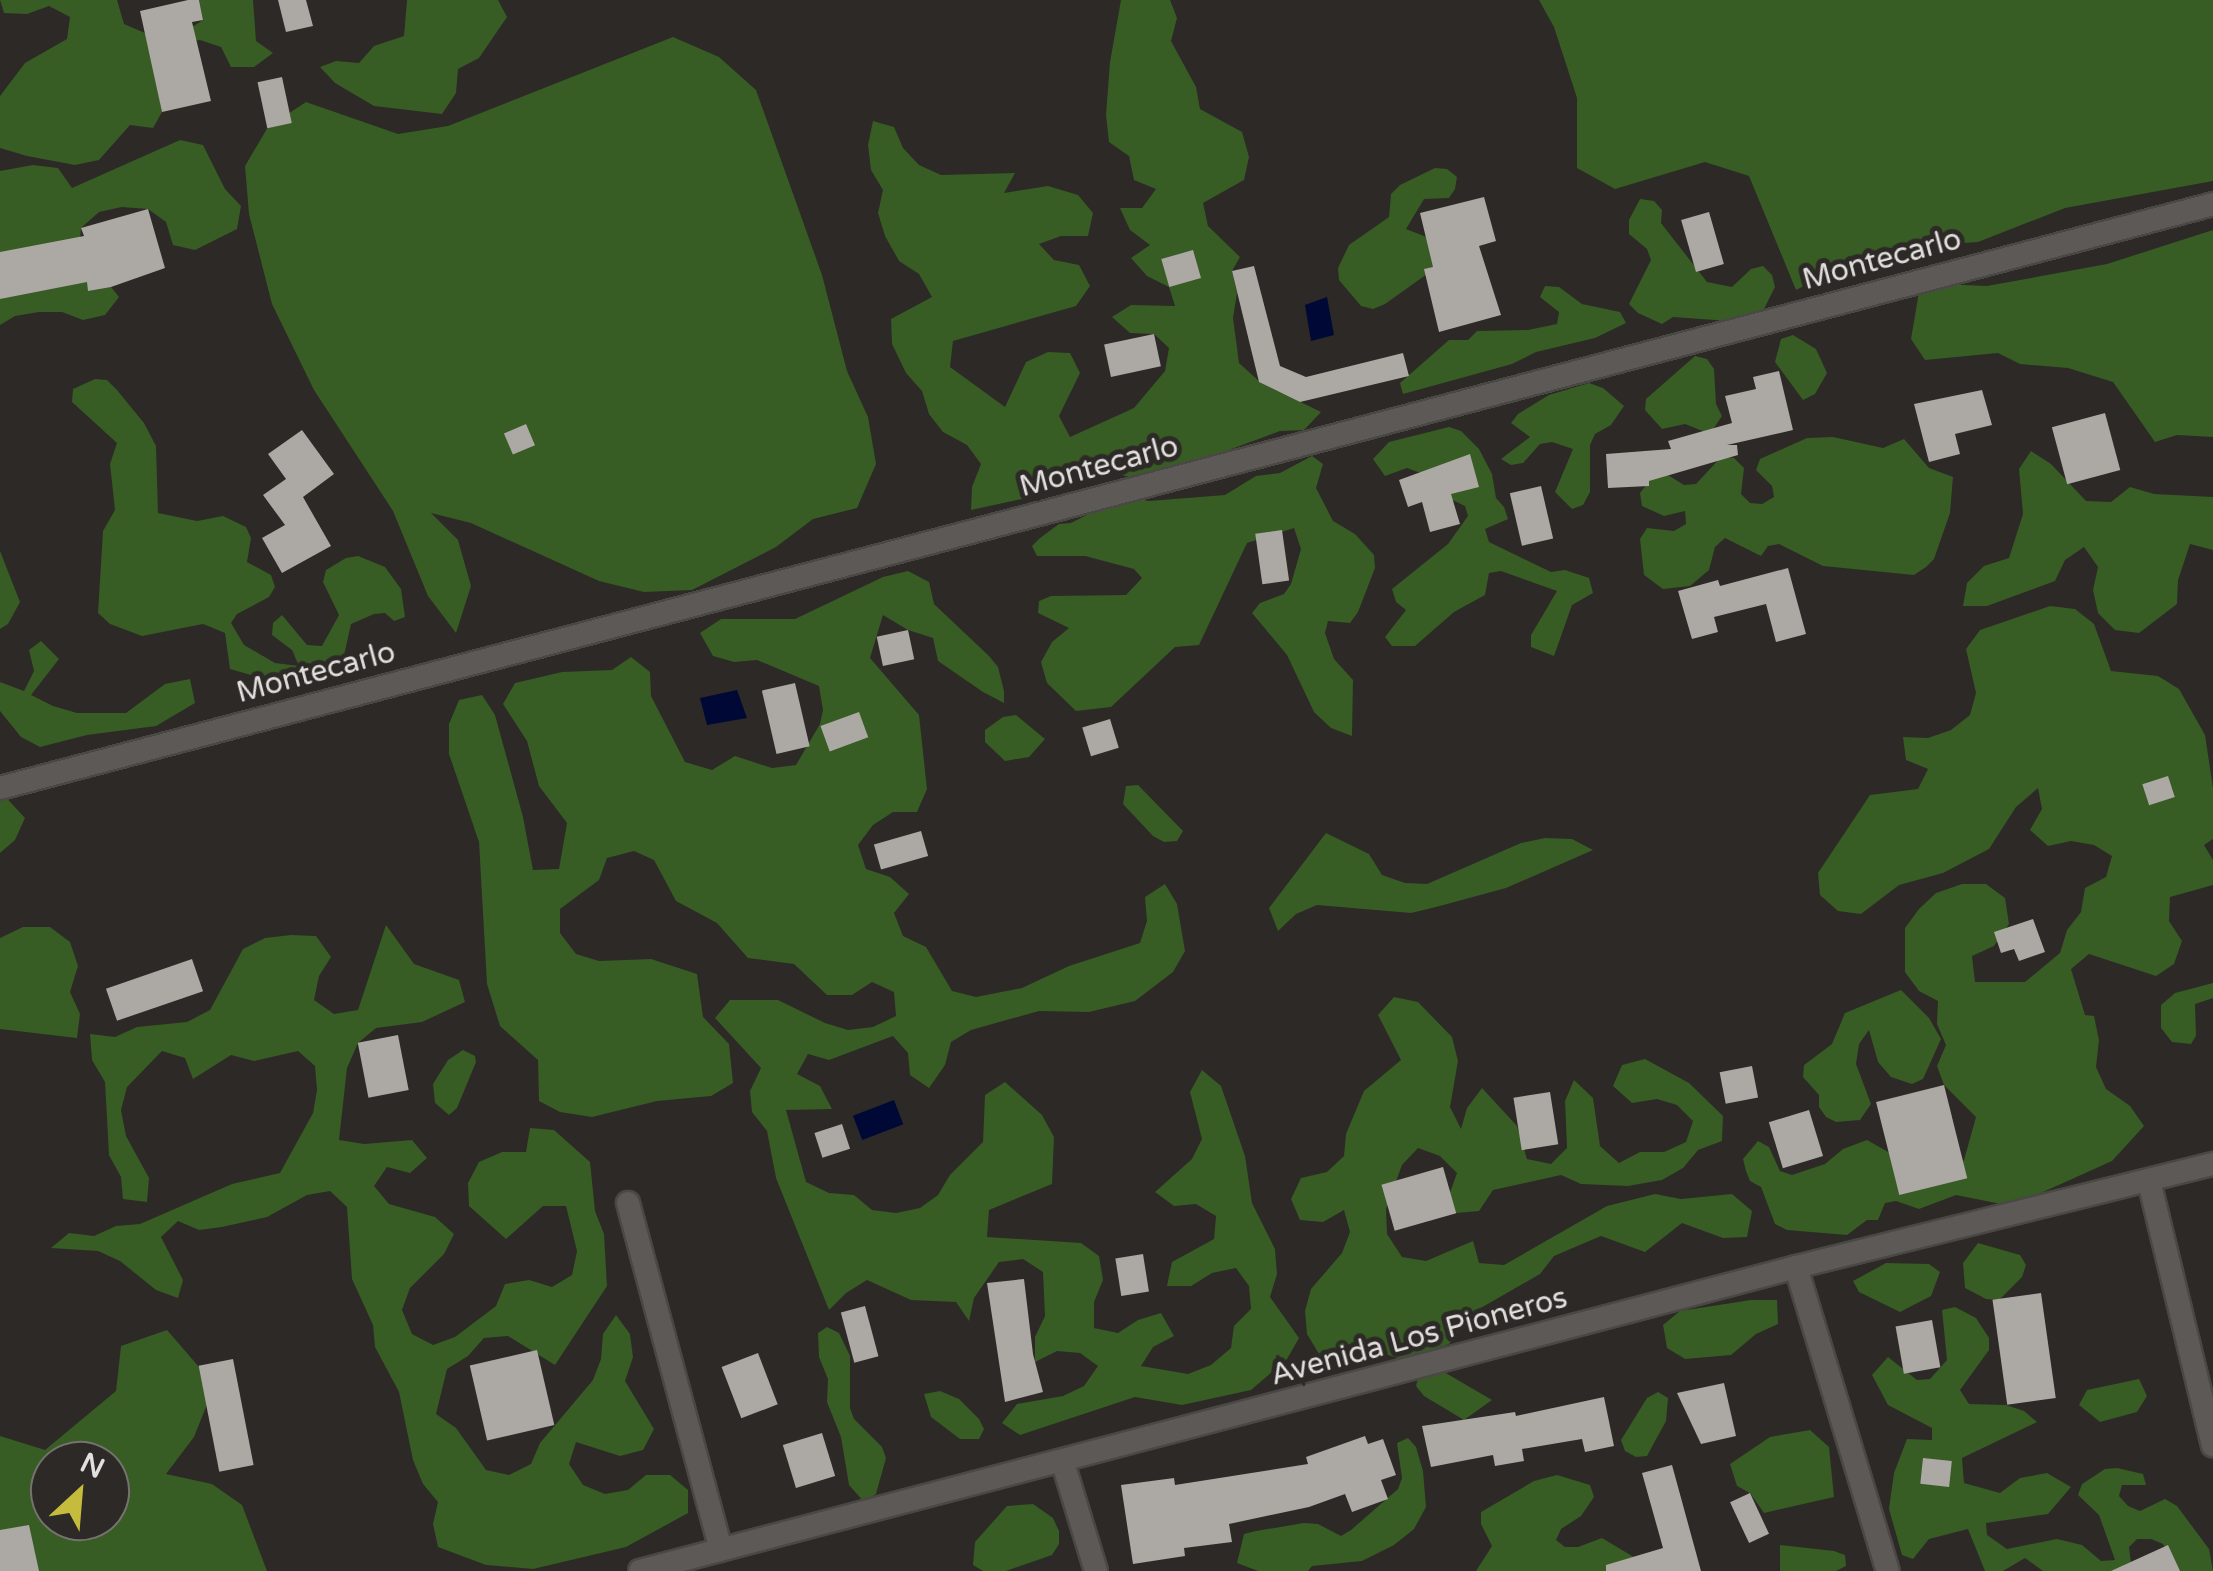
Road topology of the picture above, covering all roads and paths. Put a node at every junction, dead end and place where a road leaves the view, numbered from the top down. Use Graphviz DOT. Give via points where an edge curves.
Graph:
graph roads {
  1 [pos="2213,204"];
  2 [pos="0,788"];
  3 [pos="2213,1164"];
  4 [pos="2150,1181"];
  5 [pos="628,1203"];
  6 [pos="1796,1267"];
  7 [pos="2213,1445"];
  8 [pos="1063,1464"];
  9 [pos="721,1550"];
  10 [pos="640,1571"];
  11 [pos="1096,1571"];
  12 [pos="1888,1571"];
  1 -- 2 [label="street, Montecarlo"];
  3 -- 4 [label="street, Avenida Los Pioneros"];
  4 -- 6 [label="street, Avenida Los Pioneros"];
  4 -- 7 [label="street"];
  5 -- 9 [label="street"];
  6 -- 8 [label="street, Avenida Los Pioneros"];
  6 -- 12 [label="street"];
  8 -- 9 [label="street, Avenida Los Pioneros"];
  8 -- 11 [label="street"];
  9 -- 10 [label="street, Avenida Los Pioneros"];
}
